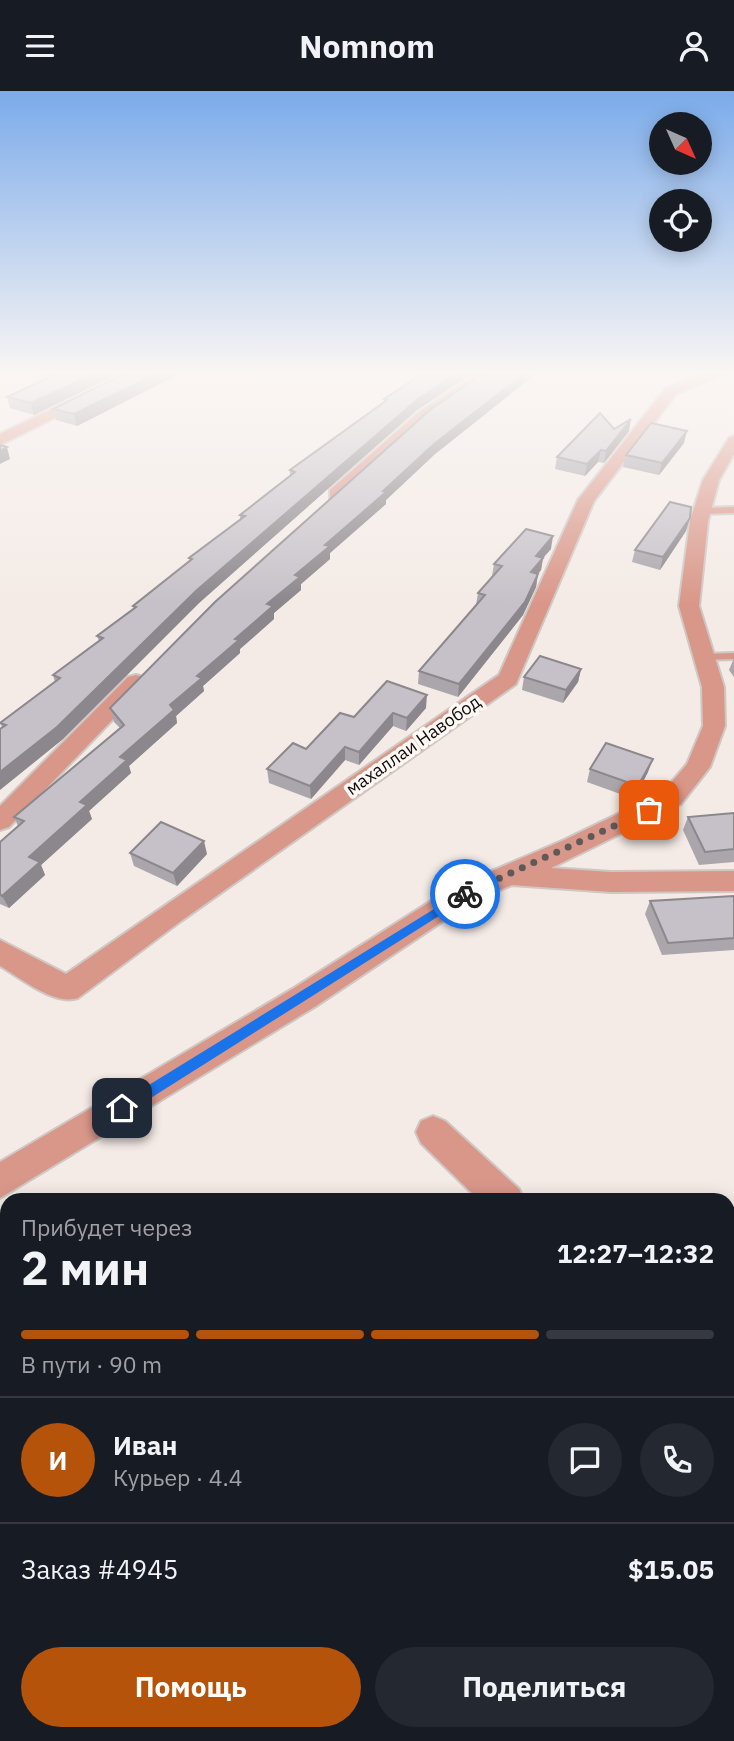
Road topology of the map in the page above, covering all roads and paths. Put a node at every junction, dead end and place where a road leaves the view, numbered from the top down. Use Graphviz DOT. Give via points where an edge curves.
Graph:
graph roads {
  1 [pos="385,450"];
  2 [pos="625,450"];
  3 [pos="729,450"];
  4 [pos="321,507"];
  5 [pos="734,510"];
  6 [pos="702,511"];
  7 [pos="734,656"];
  8 [pos="705,657"];
  9 [pos="152,667"];
  10 [pos="0,821"];
  11 [pos="510,875"];
  12 [pos="734,881"];
  13 [pos="0,952"];
  14 [pos="433,1132"];
  15 [pos="0,1181"];
  16 [pos="498,1193"];
  1 -- 4 [label="street"];
  2 -- 13 [label="street, махаллаи Навобод" via="586,500 508,679 67,989"];
  3 -- 6 [label="street" via="711,480"];
  5 -- 6 [label="lane"];
  6 -- 8 [label="street" via="689,606"];
  7 -- 8 [label="lane"];
  8 -- 11 [label="street" via="713,687 714,726 698,767 672,799"];
  9 -- 10 [label="street"];
  11 -- 12 [label="street" via="611,883"];
  11 -- 15 [label="street" via="460,896 305,997"];
  14 -- 16 [label="street"];
}
